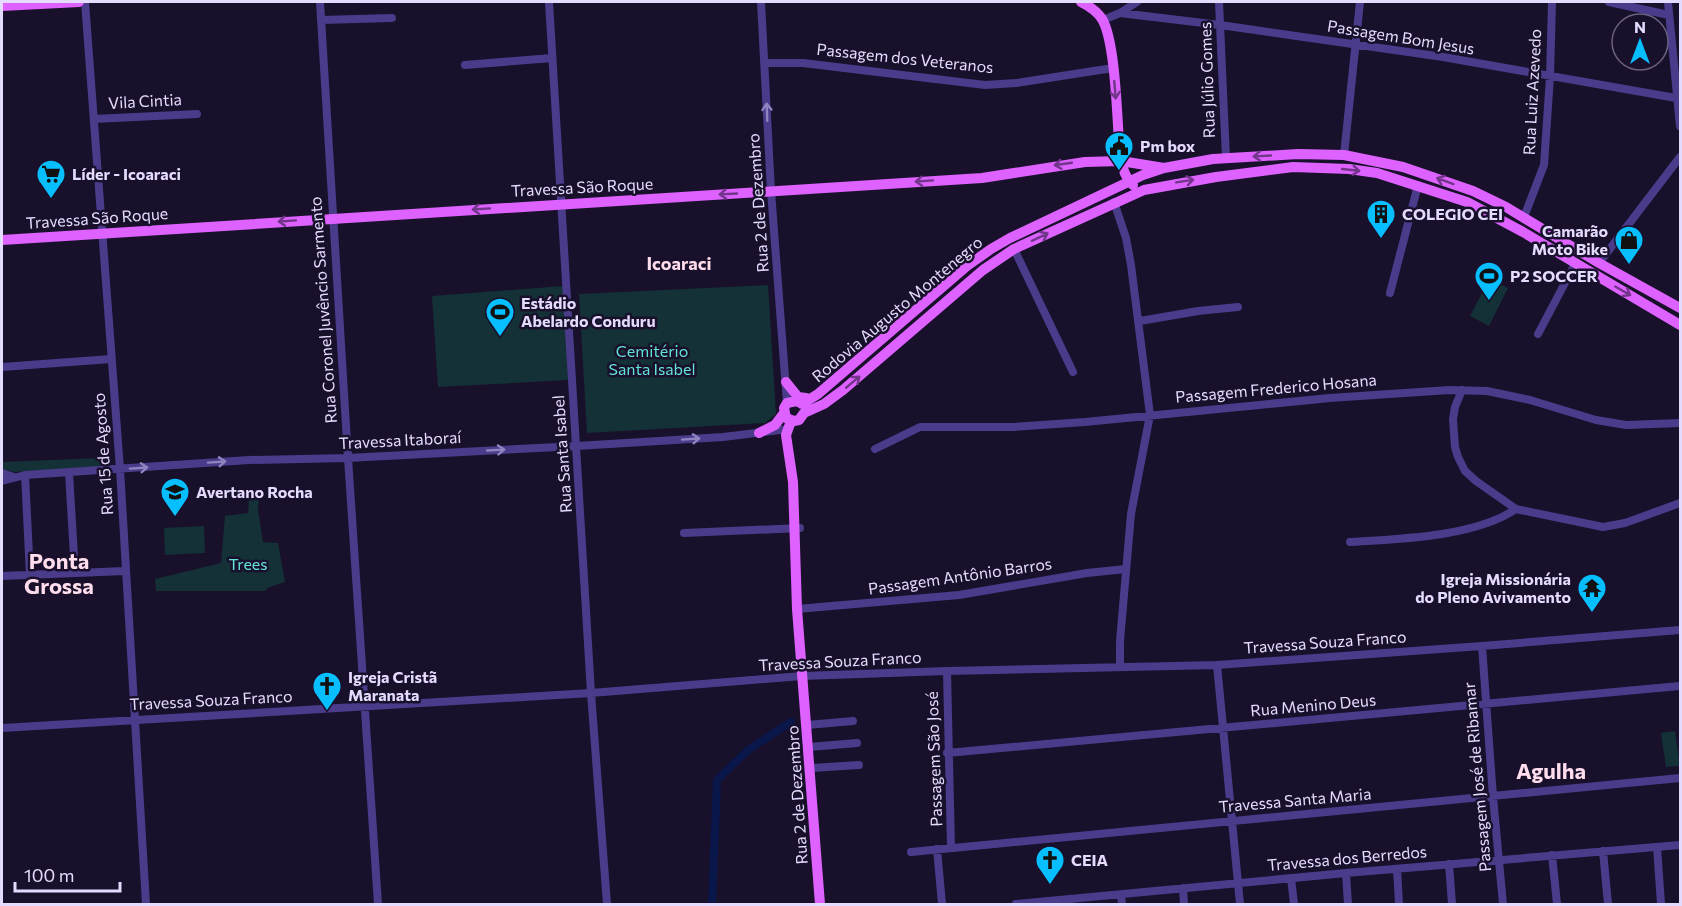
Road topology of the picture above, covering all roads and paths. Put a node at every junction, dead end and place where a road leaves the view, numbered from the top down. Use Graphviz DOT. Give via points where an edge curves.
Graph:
graph roads {
  1 [pos="79,2"];
  2 [pos="85,2"];
  3 [pos="320,2"];
  4 [pos="549,2"];
  5 [pos="761,2"];
  6 [pos="1081,2"];
  7 [pos="1120,2"];
  8 [pos="1137,2"];
  9 [pos="1219,2"];
  10 [pos="1360,2"];
  11 [pos="1552,2"];
  12 [pos="1609,2"];
  13 [pos="2,6"];
  14 [pos="1655,12"];
  15 [pos="1120,13"];
  16 [pos="392,18"];
  17 [pos="321,20"];
  18 [pos="1103,20"];
  19 [pos="1670,22"];
  20 [pos="1220,25"];
  21 [pos="1356,45"];
  22 [pos="552,58"];
  23 [pos="765,63"];
  24 [pos="465,66"];
  25 [pos="1113,68"];
  26 [pos="1677,71"];
  27 [pos="1550,77"];
  28 [pos="1676,98"];
  29 [pos="198,114"];
  30 [pos="94,119"];
  31 [pos="1680,126"];
  32 [pos="1311,154"];
  33 [pos="1344,155"];
  34 [pos="1680,157"];
  35 [pos="1226,158"];
  36 [pos="1121,161"];
  37 [pos="1164,168"];
  38 [pos="1311,168"];
  39 [pos="1226,175"];
  40 [pos="1129,181"];
  41 [pos="1418,185"];
  42 [pos="1144,190"];
  43 [pos="771,191"];
  44 [pos="1473,191"];
  45 [pos="1114,202"];
  46 [pos="1467,202"];
  47 [pos="561,203"];
  48 [pos="1524,217"];
  49 [pos="332,218"];
  50 [pos="103,232"];
  51 [pos="2,240"];
  52 [pos="1014,249"];
  53 [pos="1599,263"];
  54 [pos="1575,264"];
  55 [pos="1390,293"];
  56 [pos="1239,307"];
  57 [pos="1680,308"];
  58 [pos="1140,321"];
  59 [pos="1680,325"];
  60 [pos="1538,334"];
  61 [pos="111,359"];
  62 [pos="2,367"];
  63 [pos="1073,372"];
  64 [pos="786,382"];
  65 [pos="1462,390"];
  66 [pos="818,394"];
  67 [pos="803,408"];
  68 [pos="1150,415"];
  69 [pos="788,416"];
  70 [pos="1680,423"];
  71 [pos="759,433"];
  72 [pos="577,446"];
  73 [pos="875,449"];
  74 [pos="348,458"];
  75 [pos="120,469"];
  76 [pos="2,473"];
  77 [pos="69,473"];
  78 [pos="25,475"];
  79 [pos="14,477"];
  80 [pos="2,481"];
  81 [pos="1680,503"];
  82 [pos="1516,509"];
  83 [pos="797,529"];
  84 [pos="684,533"];
  85 [pos="1350,542"];
  86 [pos="1126,569"];
  87 [pos="125,571"];
  88 [pos="75,573"];
  89 [pos="30,575"];
  90 [pos="2,576"];
  91 [pos="800,610"];
  92 [pos="1680,630"];
  93 [pos="1482,646"];
  94 [pos="1216,665"];
  95 [pos="1120,667"];
  96 [pos="947,671"];
  97 [pos="804,679"];
  98 [pos="1680,687"];
  99 [pos="591,693"];
  100 [pos="1485,704"];
  101 [pos="365,707"];
  102 [pos="134,719"];
  103 [pos="853,721"];
  104 [pos="807,725"];
  105 [pos="2,728"];
  106 [pos="1223,728"];
  107 [pos="857,743"];
  108 [pos="809,747"];
  109 [pos="947,753"];
  110 [pos="859,765"];
  111 [pos="811,768"];
  112 [pos="1680,778"];
  113 [pos="1492,797"];
  114 [pos="1233,821"];
  115 [pos="1680,845"];
  116 [pos="1657,847"];
  117 [pos="951,848"];
  118 [pos="937,849"];
  119 [pos="1603,850"];
  120 [pos="911,852"];
  121 [pos="1552,855"];
  122 [pos="1500,861"];
  123 [pos="1449,864"];
  124 [pos="1397,869"];
  125 [pos="1346,873"];
  126 [pos="1291,878"];
  127 [pos="1238,883"];
  128 [pos="1183,888"];
  129 [pos="1122,900"];
  130 [pos="1064,902"];
  131 [pos="146,904"];
  132 [pos="378,904"];
  133 [pos="607,904"];
  134 [pos="820,904"];
  135 [pos="942,904"];
  136 [pos="1016,904"];
  137 [pos="1184,904"];
  138 [pos="1240,904"];
  139 [pos="1294,904"];
  140 [pos="1348,904"];
  141 [pos="1399,904"];
  142 [pos="1452,904"];
  143 [pos="1503,904"];
  144 [pos="1557,904"];
  145 [pos="1608,904"];
  146 [pos="1661,904"];
  1 -- 13 [label="main road"];
  2 -- 30 [label="street, Rua 15 de Agosto"];
  3 -- 17 [label="street, Rua Coronel Juvêncio Sarmento"];
  4 -- 22 [label="street, Rua Santa Isabel"];
  5 -- 23 [label="street, Rua 2 de Dezembro"];
  6 -- 18 [label="main road"];
  7 -- 15 [label="street"];
  8 -- 15 [label="street"];
  9 -- 20 [label="street, Rua Júlio Gomes"];
  10 -- 21 [label="street"];
  11 -- 27 [label="street, Rua Luiz Azevedo"];
  12 -- 14 [label="street"];
  15 -- 18 [label="street"];
  15 -- 20 [label="street, Passagem Bom Jesus"];
  16 -- 17 [label="street"];
  17 -- 49 [label="street, Rua Coronel Juvêncio Sarmento"];
  18 -- 25 [label="main road"];
  19 -- 26 [label="street"];
  20 -- 21 [label="street, Passagem Bom Jesus"];
  20 -- 35 [label="street, Rua Júlio Gomes"];
  21 -- 27 [label="street, Passagem Bom Jesus"];
  21 -- 33 [label="street"];
  22 -- 24 [label="street"];
  22 -- 47 [label="street, Rua Santa Isabel"];
  23 -- 25 [label="street, Passagem dos Veteranos" via="803,63 985,84"];
  43 -- 23 [label="street, Rua 2 de Dezembro, one-way"];
  25 -- 36 [label="main road, one-way"];
  26 -- 28 [label="street"];
  27 -- 28 [label="street, Passagem Bom Jesus"];
  27 -- 48 [label="street, Rua Luiz Azevedo" via="1544,165"];
  28 -- 31 [label="street"];
  29 -- 30 [label="street, Vila Cintia"];
  30 -- 50 [label="street, Rua 15 de Agosto"];
  32 -- 33 [label="main road, Rodovia Augusto Montenegro"];
  32 -- 35 [label="main road, Rodovia Augusto Montenegro, one-way"];
  32 -- 38 [label="main road"];
  44 -- 33 [label="main road, Rodovia Augusto Montenegro, one-way" via="1409,169"];
  34 -- 53 [label="street"];
  35 -- 37 [label="main road, Rodovia Augusto Montenegro"];
  35 -- 39 [label="main road"];
  36 -- 37 [label="main road, Travessa São Roque"];
  36 -- 40 [label="main road"];
  36 -- 43 [label="main road, Travessa São Roque, one-way" via="1066,164 982,178"];
  37 -- 40 [label="main road, Rodovia Augusto Montenegro"];
  38 -- 39 [label="main road, Rodovia Augusto Montenegro"];
  38 -- 41 [label="main road, Rodovia Augusto Montenegro, one-way" via="1377,173"];
  42 -- 39 [label="main road, Rodovia Augusto Montenegro, one-way"];
  40 -- 42 [label="main road"];
  40 -- 66 [label="main road, Rodovia Augusto Montenegro" via="991,249"];
  41 -- 46 [label="main road, Rodovia Augusto Montenegro"];
  41 -- 55 [label="street"];
  42 -- 45 [label="main road, Rodovia Augusto Montenegro"];
  43 -- 47 [label="main road, Travessa São Roque, one-way"];
  43 -- 64 [label="street, Rua 2 de Dezembro"];
  44 -- 46 [label="main road"];
  44 -- 48 [label="main road, Rodovia Augusto Montenegro"];
  52 -- 45 [label="main road, Rodovia Augusto Montenegro, one-way"];
  45 -- 58 [label="street" via="1130,256"];
  46 -- 54 [label="main road, Rodovia Augusto Montenegro"];
  47 -- 49 [label="main road, Travessa São Roque, one-way"];
  47 -- 72 [label="street, Rua Santa Isabel"];
  48 -- 53 [label="main road, Rodovia Augusto Montenegro"];
  49 -- 50 [label="main road, Travessa São Roque, one-way"];
  49 -- 74 [label="street, Rua Coronel Juvêncio Sarmento"];
  50 -- 51 [label="main road, Travessa São Roque"];
  50 -- 61 [label="street, Rua 15 de Agosto"];
  52 -- 63 [label="street"];
  67 -- 52 [label="main road, Rodovia Augusto Montenegro, one-way" via="824,404 843,390 983,270"];
  53 -- 57 [label="main road, Rodovia Augusto Montenegro"];
  54 -- 59 [label="main road, Rodovia Augusto Montenegro, one-way"];
  54 -- 60 [label="street"];
  56 -- 58 [label="street"];
  58 -- 68 [label="street"];
  61 -- 62 [label="street"];
  61 -- 75 [label="street, Rua 15 de Agosto"];
  64 -- 66 [label="main road" via="798,397"];
  64 -- 69 [label="street, Rua 2 de Dezembro"];
  65 -- 68 [label="street, Passagem Frederico Hosana"];
  65 -- 70 [label="street, Passagem Frederico Hosana" via="1530,400 1626,425"];
  65 -- 82 [label="street" via="1453,419 1458,457 1476,481"];
  66 -- 67 [label="main road, Rodovia Augusto Montenegro"];
  67 -- 69 [label="main road" via="799,420"];
  67 -- 69 [label="main road" via="797,401"];
  68 -- 73 [label="street, Passagem Frederico Hosana" via="1014,427 920,427"];
  68 -- 86 [label="street" via="1131,514"];
  69 -- 71 [label="street, Travessa Itaboraí"];
  69 -- 71 [label="main road"];
  69 -- 83 [label="main road, Rua 2 de Dezembro" via="786,435"];
  72 -- 71 [label="street, Travessa Itaboraí, one-way"];
  74 -- 72 [label="street, Travessa Itaboraí, one-way"];
  72 -- 99 [label="street, Rua Santa Isabel"];
  75 -- 74 [label="street, Travessa Itaboraí, one-way"];
  74 -- 101 [label="street, Rua Coronel Juvêncio Sarmento"];
  75 -- 77 [label="street, Travessa Itaboraí"];
  75 -- 87 [label="street, Rua 15 de Agosto"];
  76 -- 79 [label="street, Travessa Itaboraí"];
  77 -- 78 [label="street, Travessa Itaboraí"];
  77 -- 88 [label="street"];
  78 -- 79 [label="street, Travessa Itaboraí"];
  78 -- 89 [label="street"];
  79 -- 80 [label="street, Travessa Itaboraí"];
  81 -- 82 [label="street" via="1603,527"];
  82 -- 85 [label="street" via="1484,524 1428,537"];
  83 -- 84 [label="street"];
  83 -- 91 [label="main road, Rua 2 de Dezembro"];
  86 -- 91 [label="street, Passagem Antônio Barros" via="959,595"];
  86 -- 95 [label="street"];
  87 -- 88 [label="street"];
  87 -- 102 [label="street, Rua 15 de Agosto"];
  88 -- 89 [label="street"];
  89 -- 90 [label="street"];
  91 -- 97 [label="main road, Rua 2 de Dezembro"];
  92 -- 93 [label="street, Travessa Souza Franco"];
  93 -- 94 [label="street, Travessa Souza Franco"];
  93 -- 100 [label="street, Passagem José de Ribamar"];
  94 -- 95 [label="street, Travessa Souza Franco"];
  94 -- 106 [label="street"];
  95 -- 96 [label="street, Travessa Souza Franco"];
  96 -- 97 [label="street, Travessa Souza Franco"];
  96 -- 109 [label="street, Passagem São José"];
  97 -- 99 [label="street, Travessa Souza Franco"];
  97 -- 104 [label="main road, Rua 2 de Dezembro"];
  98 -- 100 [label="street, Rua Menino Deus"];
  99 -- 101 [label="street, Travessa Souza Franco"];
  99 -- 133 [label="street, Rua Santa Isabel"];
  100 -- 106 [label="street, Rua Menino Deus"];
  100 -- 113 [label="street, Passagem José de Ribamar"];
  101 -- 102 [label="street, Travessa Souza Franco"];
  101 -- 132 [label="street, Rua Coronel Juvêncio Sarmento"];
  102 -- 105 [label="street, Travessa Souza Franco"];
  102 -- 131 [label="street, Rua 15 de Agosto"];
  103 -- 104 [label="street"];
  104 -- 108 [label="main road, Rua 2 de Dezembro"];
  106 -- 109 [label="street, Rua Menino Deus"];
  106 -- 114 [label="street"];
  107 -- 108 [label="street"];
  108 -- 111 [label="main road, Rua 2 de Dezembro"];
  109 -- 117 [label="street, Passagem São José"];
  110 -- 111 [label="street"];
  111 -- 134 [label="main road, Rua 2 de Dezembro"];
  112 -- 113 [label="street, Travessa Santa Maria"];
  113 -- 114 [label="street, Travessa Santa Maria"];
  113 -- 122 [label="street, Passagem José de Ribamar"];
  114 -- 117 [label="street, Travessa Santa Maria"];
  114 -- 127 [label="street"];
  115 -- 116 [label="street, Travessa dos Berredos"];
  116 -- 119 [label="street, Travessa dos Berredos"];
  116 -- 146 [label="street"];
  117 -- 118 [label="street, Travessa Santa Maria"];
  118 -- 120 [label="street, Travessa Santa Maria"];
  118 -- 135 [label="street"];
  119 -- 121 [label="street, Travessa dos Berredos"];
  119 -- 145 [label="street"];
  121 -- 122 [label="street, Travessa dos Berredos"];
  121 -- 144 [label="street"];
  122 -- 123 [label="street, Travessa dos Berredos"];
  122 -- 143 [label="street, Passagem José de Ribamar"];
  123 -- 124 [label="street, Travessa dos Berredos"];
  123 -- 142 [label="street"];
  124 -- 125 [label="street, Travessa dos Berredos"];
  124 -- 141 [label="street"];
  125 -- 126 [label="street, Travessa dos Berredos"];
  125 -- 140 [label="street"];
  126 -- 127 [label="street, Travessa dos Berredos"];
  126 -- 139 [label="street"];
  127 -- 128 [label="street, Travessa dos Berredos"];
  127 -- 138 [label="street"];
  128 -- 129 [label="street, Travessa dos Berredos"];
  128 -- 137 [label="street"];
  129 -- 130 [label="street, Travessa dos Berredos"];
  130 -- 136 [label="street, Travessa dos Berredos"];
}
